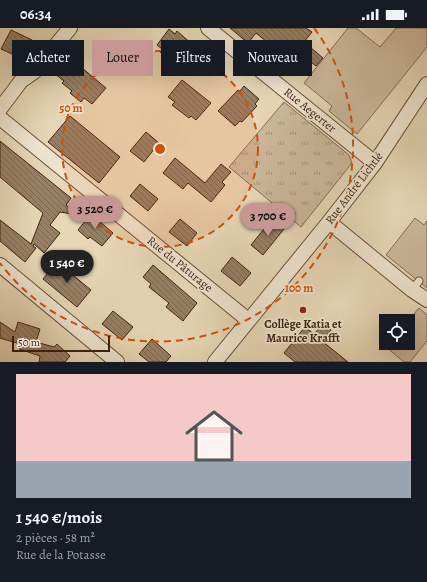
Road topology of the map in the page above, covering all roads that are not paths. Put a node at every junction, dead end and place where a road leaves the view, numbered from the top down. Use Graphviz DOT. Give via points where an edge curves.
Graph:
graph roads {
  1 [pos="70,28"];
  2 [pos="208,28"];
  3 [pos="427,84"];
  4 [pos="0,108"];
  5 [pos="0,118"];
  6 [pos="375,163"];
  7 [pos="329,222"];
  8 [pos="0,265"];
  9 [pos="427,300"];
  10 [pos="248,320"];
  11 [pos="117,362"];
  12 [pos="214,362"];
  1 -- 4 [label="street"];
  2 -- 6 [label="street, Rue Aegerter"];
  3 -- 6 [label="street, Rue André Lichtlé"];
  5 -- 10 [label="street, Rue du Pâturage"];
  6 -- 7 [label="street, Rue André Lichtlé"];
  7 -- 9 [label="street" via="415,286"];
  7 -- 10 [label="street, Rue André Lichtlé"];
  8 -- 11 [label="street"];
  10 -- 12 [label="street, Rue André Lichtlé"];
}
